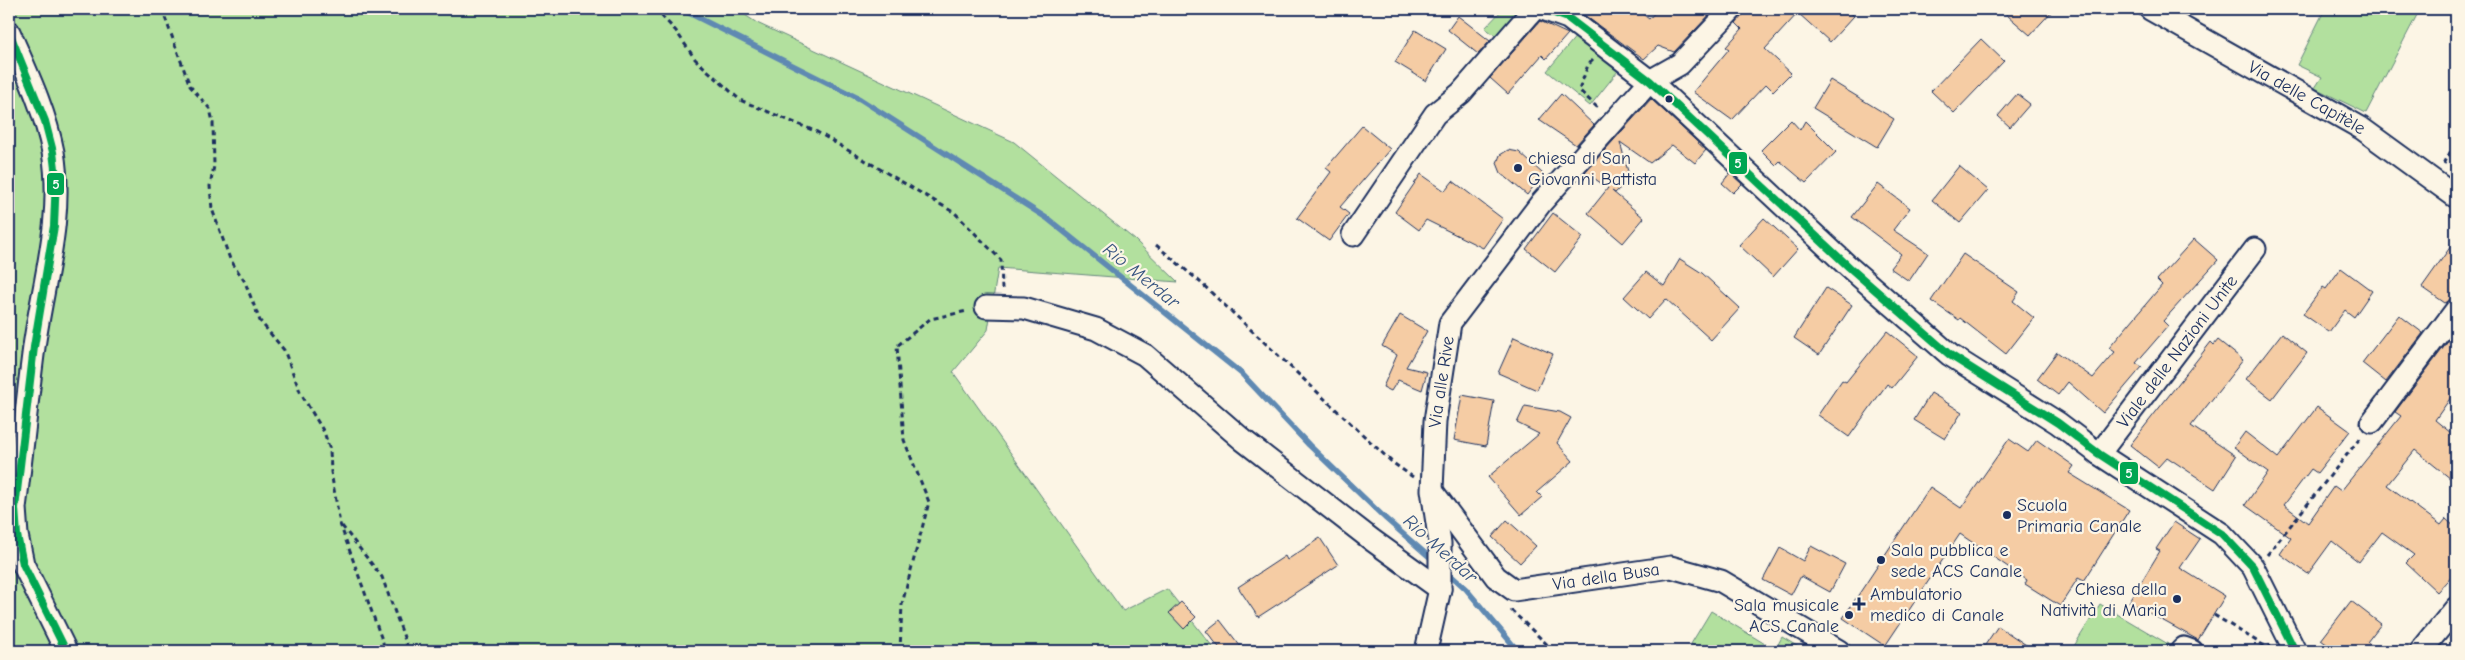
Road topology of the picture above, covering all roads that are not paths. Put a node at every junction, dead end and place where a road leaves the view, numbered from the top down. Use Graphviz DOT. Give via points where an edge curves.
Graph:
graph roads {
  1 [pos="1534,9"];
  2 [pos="1543,9"];
  3 [pos="1732,9"];
  4 [pos="2150,9"];
  5 [pos="1569,13"];
  6 [pos="9,32"];
  7 [pos="1650,81"];
  8 [pos="2456,197"];
  9 [pos="1353,235"];
  10 [pos="2255,250"];
  11 [pos="994,307"];
  12 [pos="2456,310"];
  13 [pos="2372,422"];
  14 [pos="2099,454"];
  15 [pos="1432,490"];
  16 [pos="1440,570"];
  17 [pos="2456,608"];
  18 [pos="2286,649"];
  19 [pos="66,651"];
  20 [pos="1426,651"];
  21 [pos="1839,651"];
  22 [pos="2182,651"];
  23 [pos="2192,651"];
  24 [pos="2421,651"];
  1 -- 9 [label="street" via="1461,93 1435,114"];
  2 -- 5 [label="street"];
  3 -- 7 [label="street, Via alle Rive" via="1680,64"];
  4 -- 8 [label="street, Via delle Capitèle" via="2360,128"];
  5 -- 7 [label="street" via="1605,47"];
  6 -- 19 [label="street" via="43,114 53,152 57,196 34,345 15,508 17,535 23,564"];
  7 -- 14 [label="street" via="1849,267 1950,355 2058,423"];
  7 -- 15 [label="street, Via alle Rive" via="1542,202 1450,323 1435,421"];
  10 -- 14 [label="street, Viale delle Nazioni Unite"];
  11 -- 16 [label="street" via="1024,308 1096,329 1145,355 1243,440 1372,540"];
  12 -- 13 [label="street"];
  14 -- 18 [label="street" via="2222,534 2253,567"];
  15 -- 16 [label="street, Via alle Rive"];
  15 -- 21 [label="street, Via della Busa" via="1496,577 1514,590 1671,567 1720,581"];
  16 -- 20 [label="street, Via alle Rive"];
  17 -- 24 [label="street"];
  22 -- 23 [label="street" via="2184,648"];
}
